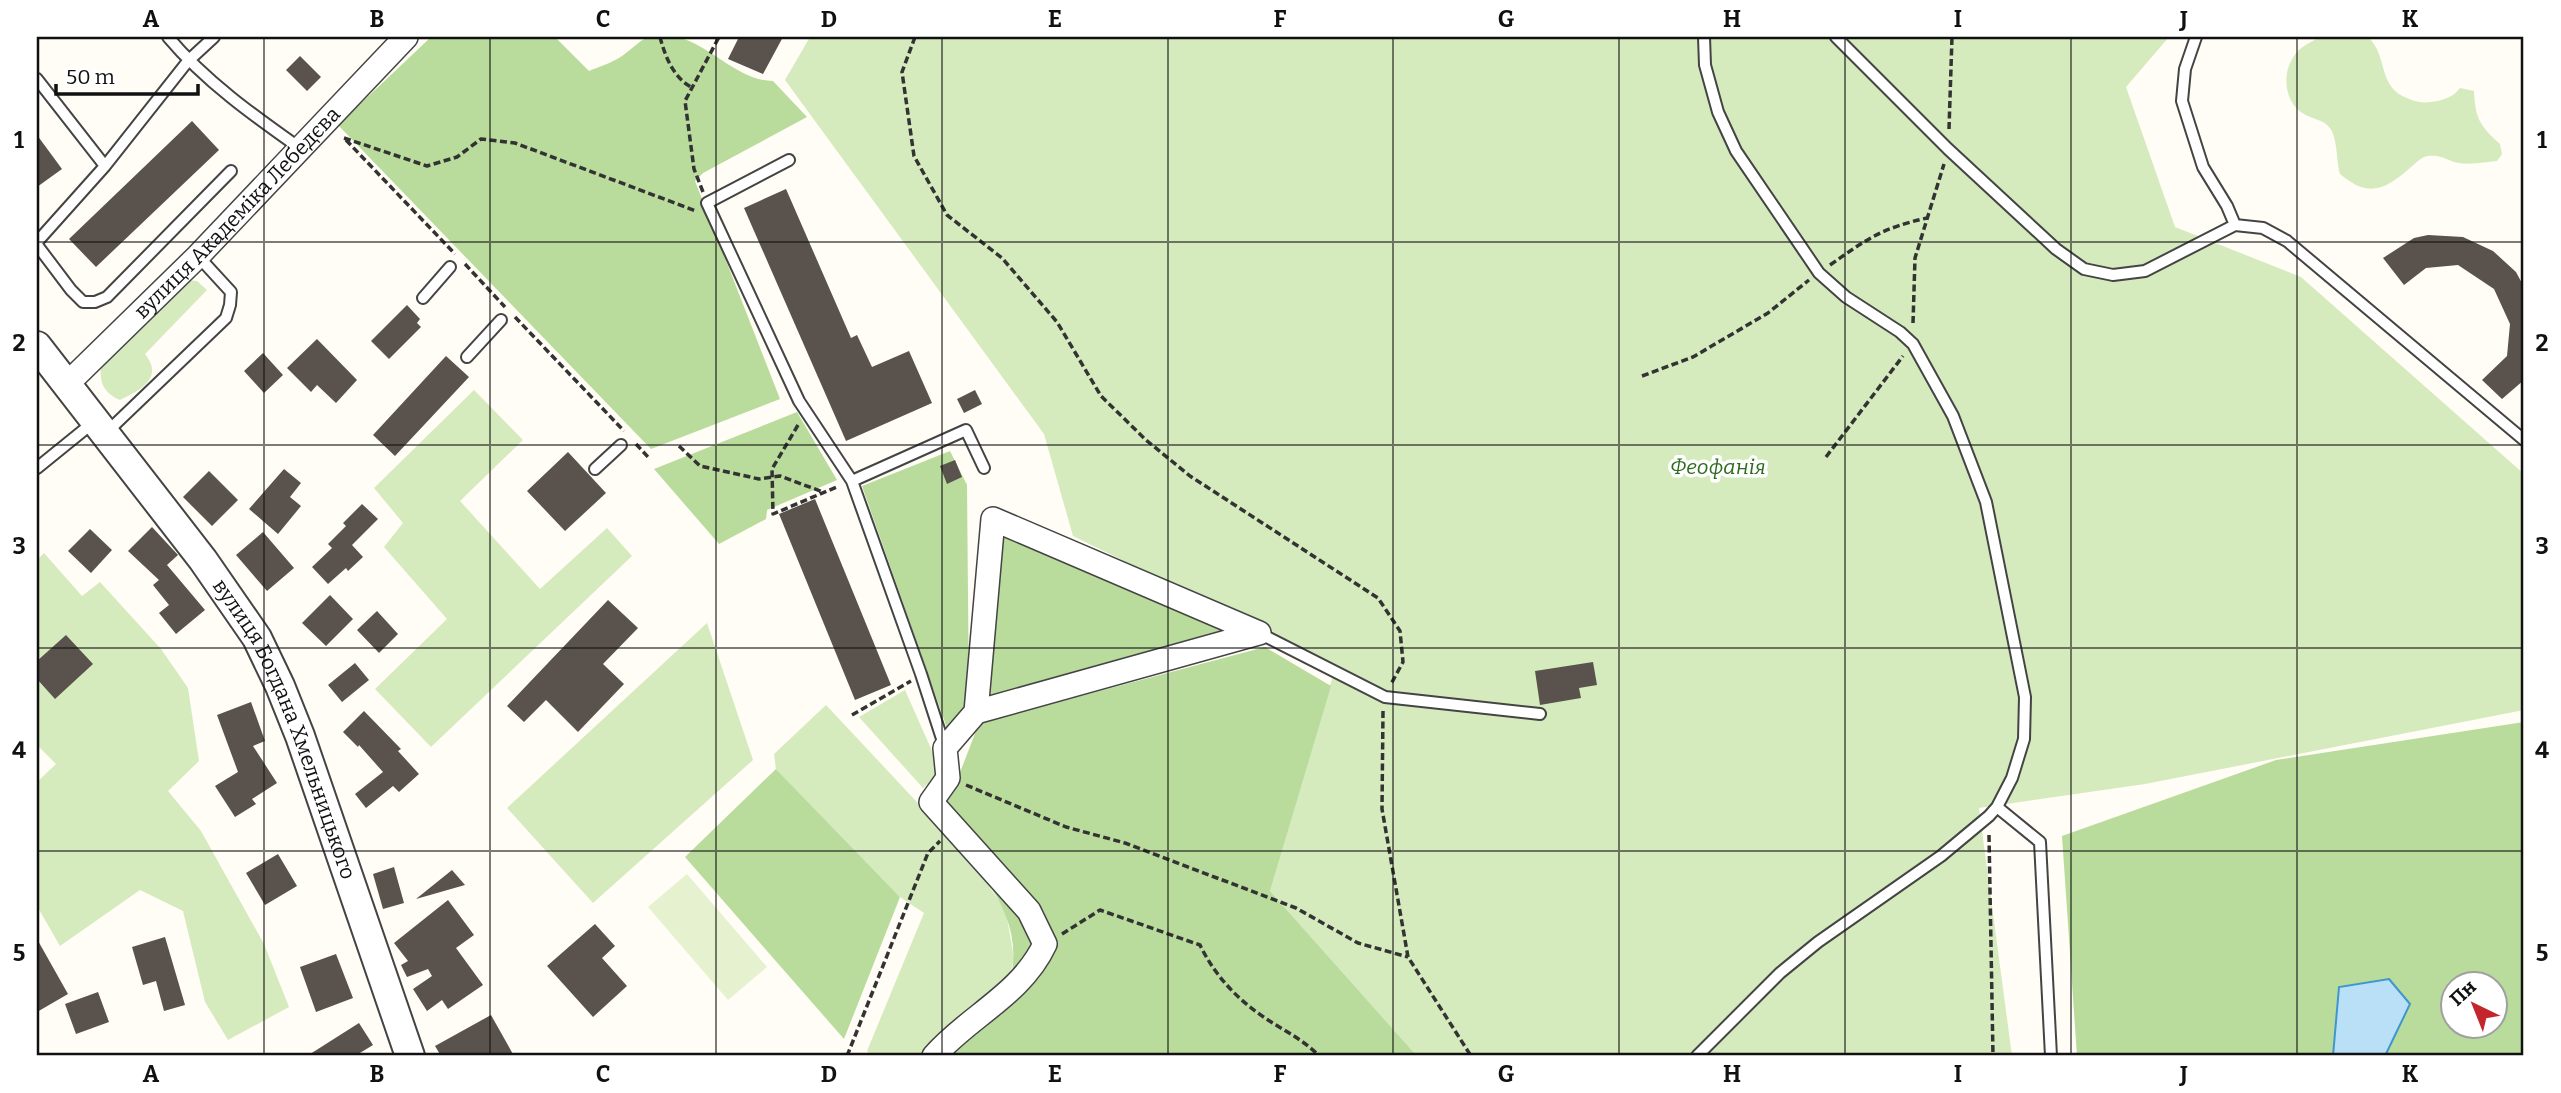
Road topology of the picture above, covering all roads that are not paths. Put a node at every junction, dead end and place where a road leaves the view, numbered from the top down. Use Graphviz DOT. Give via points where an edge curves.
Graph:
graph roads {
  1 [pos="167,37"];
  2 [pos="214,37"];
  3 [pos="406,37"];
  4 [pos="1704,37"];
  5 [pos="1836,37"];
  6 [pos="2196,37"];
  7 [pos="188,61"];
  8 [pos="37,79"];
  9 [pos="301,149"];
  10 [pos="789,160"];
  11 [pos="105,166"];
  12 [pos="231,171"];
  13 [pos="2235,225"];
  14 [pos="37,244"];
  15 [pos="198,256"];
  16 [pos="450,267"];
  17 [pos="423,298"];
  18 [pos="501,320"];
  19 [pos="37,346"];
  20 [pos="467,357"];
  21 [pos="66,385"];
  22 [pos="100,427"];
  23 [pos="2524,440"];
  24 [pos="621,445"];
  25 [pos="37,468"];
  26 [pos="984,468"];
  27 [pos="595,469"];
  28 [pos="852,481"];
  29 [pos="1259,633"];
  30 [pos="976,712"];
  31 [pos="1540,714"];
  32 [pos="945,748"];
  33 [pos="1993,811"];
  34 [pos="407,1055"];
  35 [pos="933,1056"];
  36 [pos="1697,1056"];
  37 [pos="2051,1056"];
  1 -- 7 [label="lane"];
  2 -- 7 [label="lane"];
  3 -- 9 [label="street, вулиця Академіка Лебедєва"];
  4 -- 33 [label="lane" via="1705,65 1718,112 1736,151 1819,272 1913,344 1953,416 1986,502 2025,697 2024,739 2012,778"];
  5 -- 13 [label="lane" via="1948,149 2084,269 2113,275 2145,271"];
  6 -- 13 [label="lane" via="2185,69 2182,101 2203,167"];
  7 -- 9 [label="lane"];
  7 -- 11 [label="lane"];
  8 -- 11 [label="lane"];
  9 -- 15 [label="street, вулиця Академіка Лебедєва"];
  10 -- 28 [label="lane" via="705,209 806,411"];
  11 -- 14 [label="lane"];
  12 -- 14 [label="lane" via="107,298 83,302"];
  13 -- 23 [label="lane" via="2263,228 2287,241"];
  15 -- 21 [label="street, вулиця Академіка Лебедєва"];
  15 -- 22 [label="lane" via="231,292 226,318"];
  16 -- 17 [label="lane"];
  18 -- 20 [label="lane"];
  19 -- 21 [label="street, вулиця Богдана Хмельницького"];
  21 -- 22 [label="street, вулиця Богдана Хмельницького"];
  22 -- 25 [label="lane"];
  22 -- 34 [label="street, вулиця Богдана Хмельницького" via="257,638 300,736"];
  24 -- 27 [label="lane"];
  26 -- 28 [label="lane" via="966,430"];
  28 -- 32 [label="lane"];
  29 -- 30 [label="street"];
  29 -- 30 [label="street" via="993,519"];
  29 -- 31 [label="lane" via="1385,697"];
  30 -- 32 [label="street"];
  32 -- 35 [label="street" via="948,778 931,802 1028,911 1045,944 1005,997"];
  33 -- 36 [label="lane" via="1941,856 1780,973"];
  33 -- 37 [label="lane" via="2040,842"];
}
